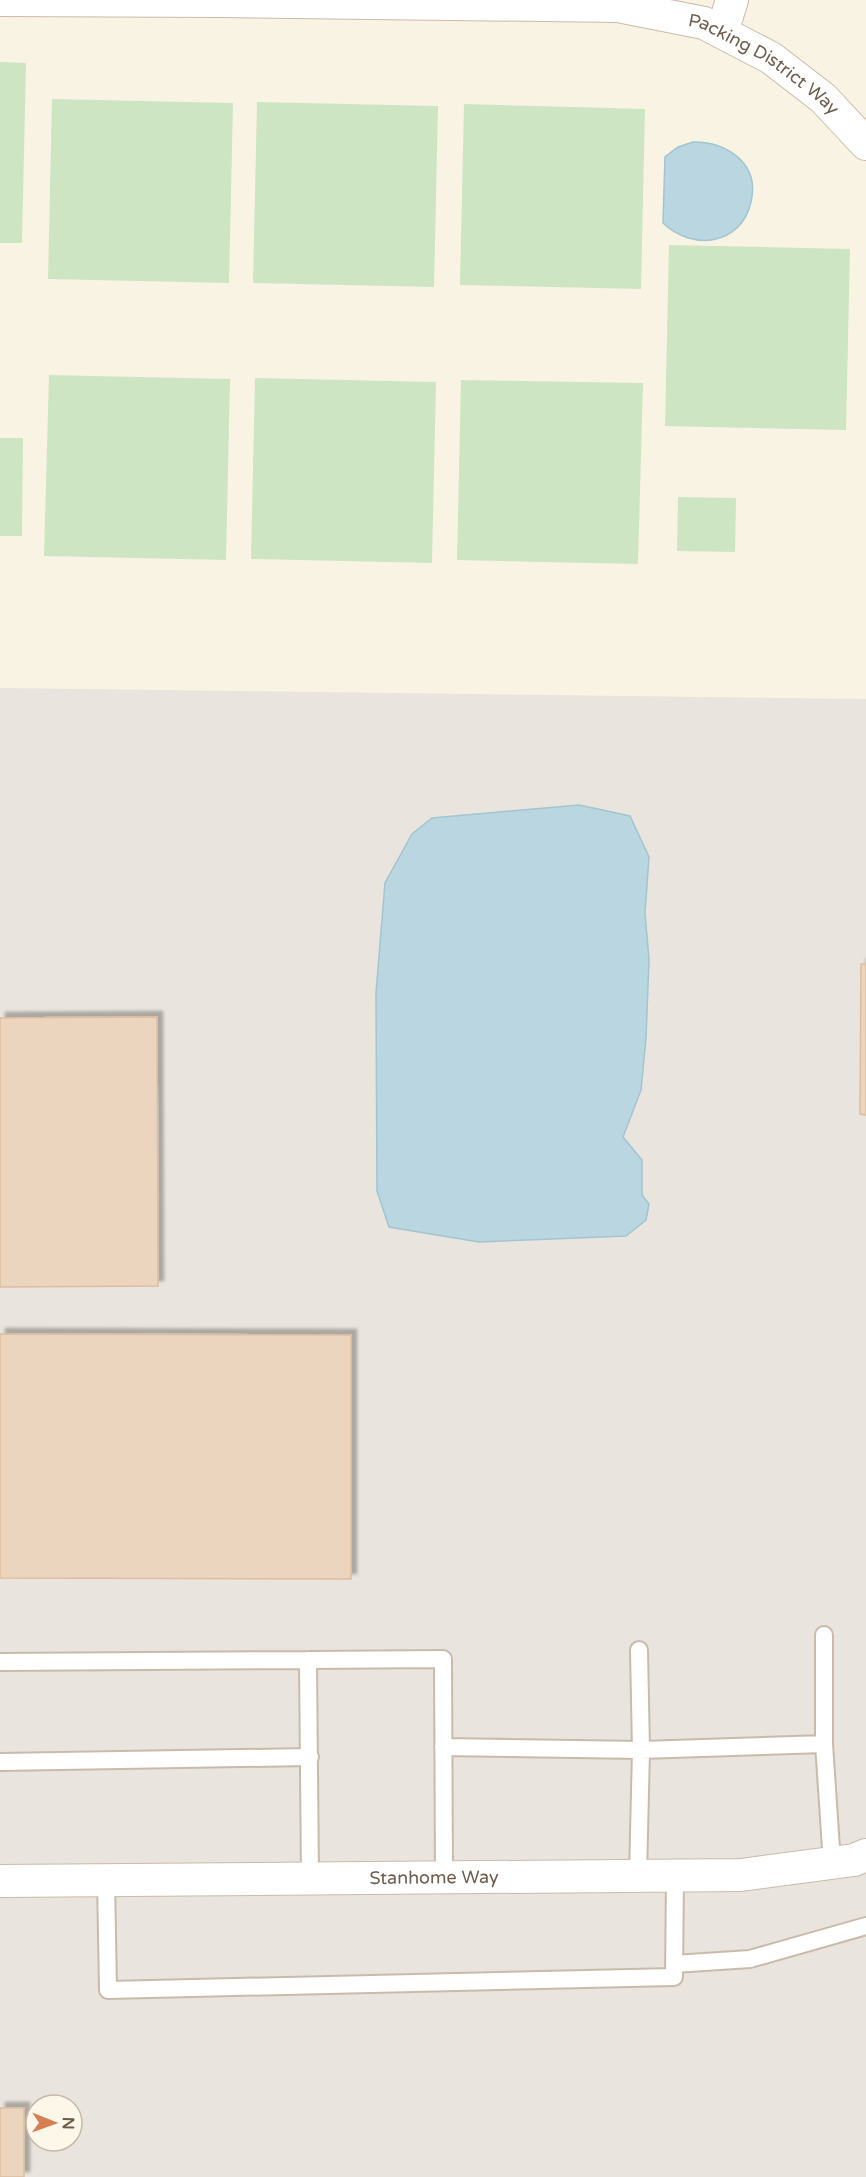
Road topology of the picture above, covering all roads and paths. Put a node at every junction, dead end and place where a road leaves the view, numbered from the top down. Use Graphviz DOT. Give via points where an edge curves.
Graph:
graph roads {
  1 [pos="0,0"];
  2 [pos="51,0"];
  3 [pos="732,0"];
  4 [pos="722,32"];
  5 [pos="866,144"];
  6 [pos="824,1635"];
  7 [pos="639,1650"];
  8 [pos="308,1660"];
  9 [pos="0,1662"];
  10 [pos="824,1744"];
  11 [pos="443,1747"];
  12 [pos="641,1750"];
  13 [pos="310,1757"];
  14 [pos="0,1762"];
  15 [pos="866,1855"];
  16 [pos="832,1863"];
  17 [pos="675,1875"];
  18 [pos="638,1876"];
  19 [pos="444,1877"];
  20 [pos="310,1878"];
  21 [pos="106,1880"];
  22 [pos="0,1881"];
  23 [pos="866,1926"];
  24 [pos="674,1964"];
  1 -- 2 [label="street, Packing District Way"];
  2 -- 4 [label="street, Packing District Way" via="618,6 704,23"];
  3 -- 4 [label="street"];
  4 -- 5 [label="street, Packing District Way" via="771,58 796,77 834,108"];
  6 -- 10 [label="lane"];
  7 -- 12 [label="lane"];
  8 -- 9 [label="lane"];
  8 -- 11 [label="lane" via="443,1659"];
  8 -- 13 [label="lane"];
  10 -- 12 [label="lane"];
  10 -- 16 [label="lane"];
  11 -- 12 [label="lane"];
  11 -- 19 [label="lane"];
  12 -- 18 [label="lane"];
  13 -- 14 [label="lane"];
  13 -- 20 [label="lane"];
  15 -- 16 [label="street, Stanhome Way"];
  16 -- 17 [label="street, Stanhome Way" via="741,1875"];
  17 -- 18 [label="street, Stanhome Way"];
  17 -- 24 [label="lane"];
  18 -- 19 [label="street, Stanhome Way"];
  19 -- 20 [label="street, Stanhome Way"];
  20 -- 21 [label="street, Stanhome Way"];
  21 -- 22 [label="street, Stanhome Way"];
  21 -- 24 [label="lane" via="108,1990 674,1977"];
  23 -- 24 [label="lane" via="750,1959"];
}
